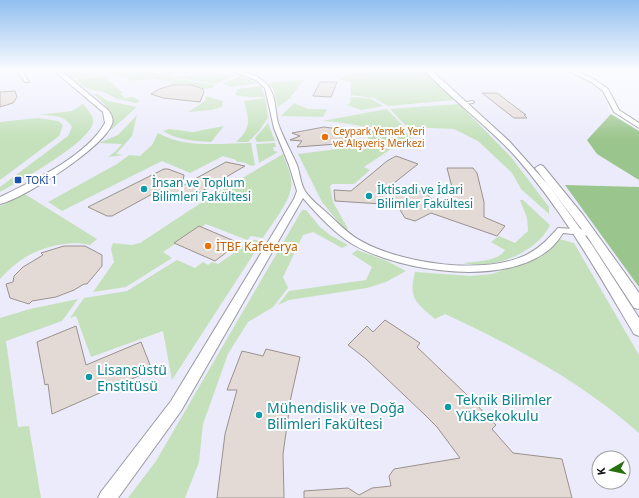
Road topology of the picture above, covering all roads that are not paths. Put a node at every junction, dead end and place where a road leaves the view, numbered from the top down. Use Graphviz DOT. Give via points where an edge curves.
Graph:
graph roads {
  1 [pos="75,92"];
  2 [pos="83,92"];
  3 [pos="269,92"];
  4 [pos="455,92"];
  5 [pos="458,92"];
  6 [pos="607,92"];
  7 [pos="468,103"];
  8 [pos="639,126"];
  9 [pos="301,191"];
  10 [pos="0,195"];
  11 [pos="0,201"];
  12 [pos="577,232"];
  13 [pos="591,233"];
  14 [pos="639,304"];
  15 [pos="639,330"];
  16 [pos="107,498"];
  1 -- 10 [label="street" via="98,112 101,119 99,125 89,138 54,166"];
  2 -- 11 [label="street" via="106,111 109,124 98,138 70,161"];
  3 -- 9 [label="street" via="274,117"];
  4 -- 7 [label="street"];
  5 -- 7 [label="street"];
  6 -- 8 [label="street" via="616,111"];
  7 -- 12 [label="street" via="530,168"];
  7 -- 13 [label="street" via="540,168"];
  9 -- 12 [label="street" via="355,242 403,261 438,267 484,268 524,260 557,237 561,230"];
  9 -- 16 [label="street" via="176,406"];
  12 -- 13 [label="street"];
  12 -- 15 [label="street"];
  13 -- 14 [label="street"];
}
